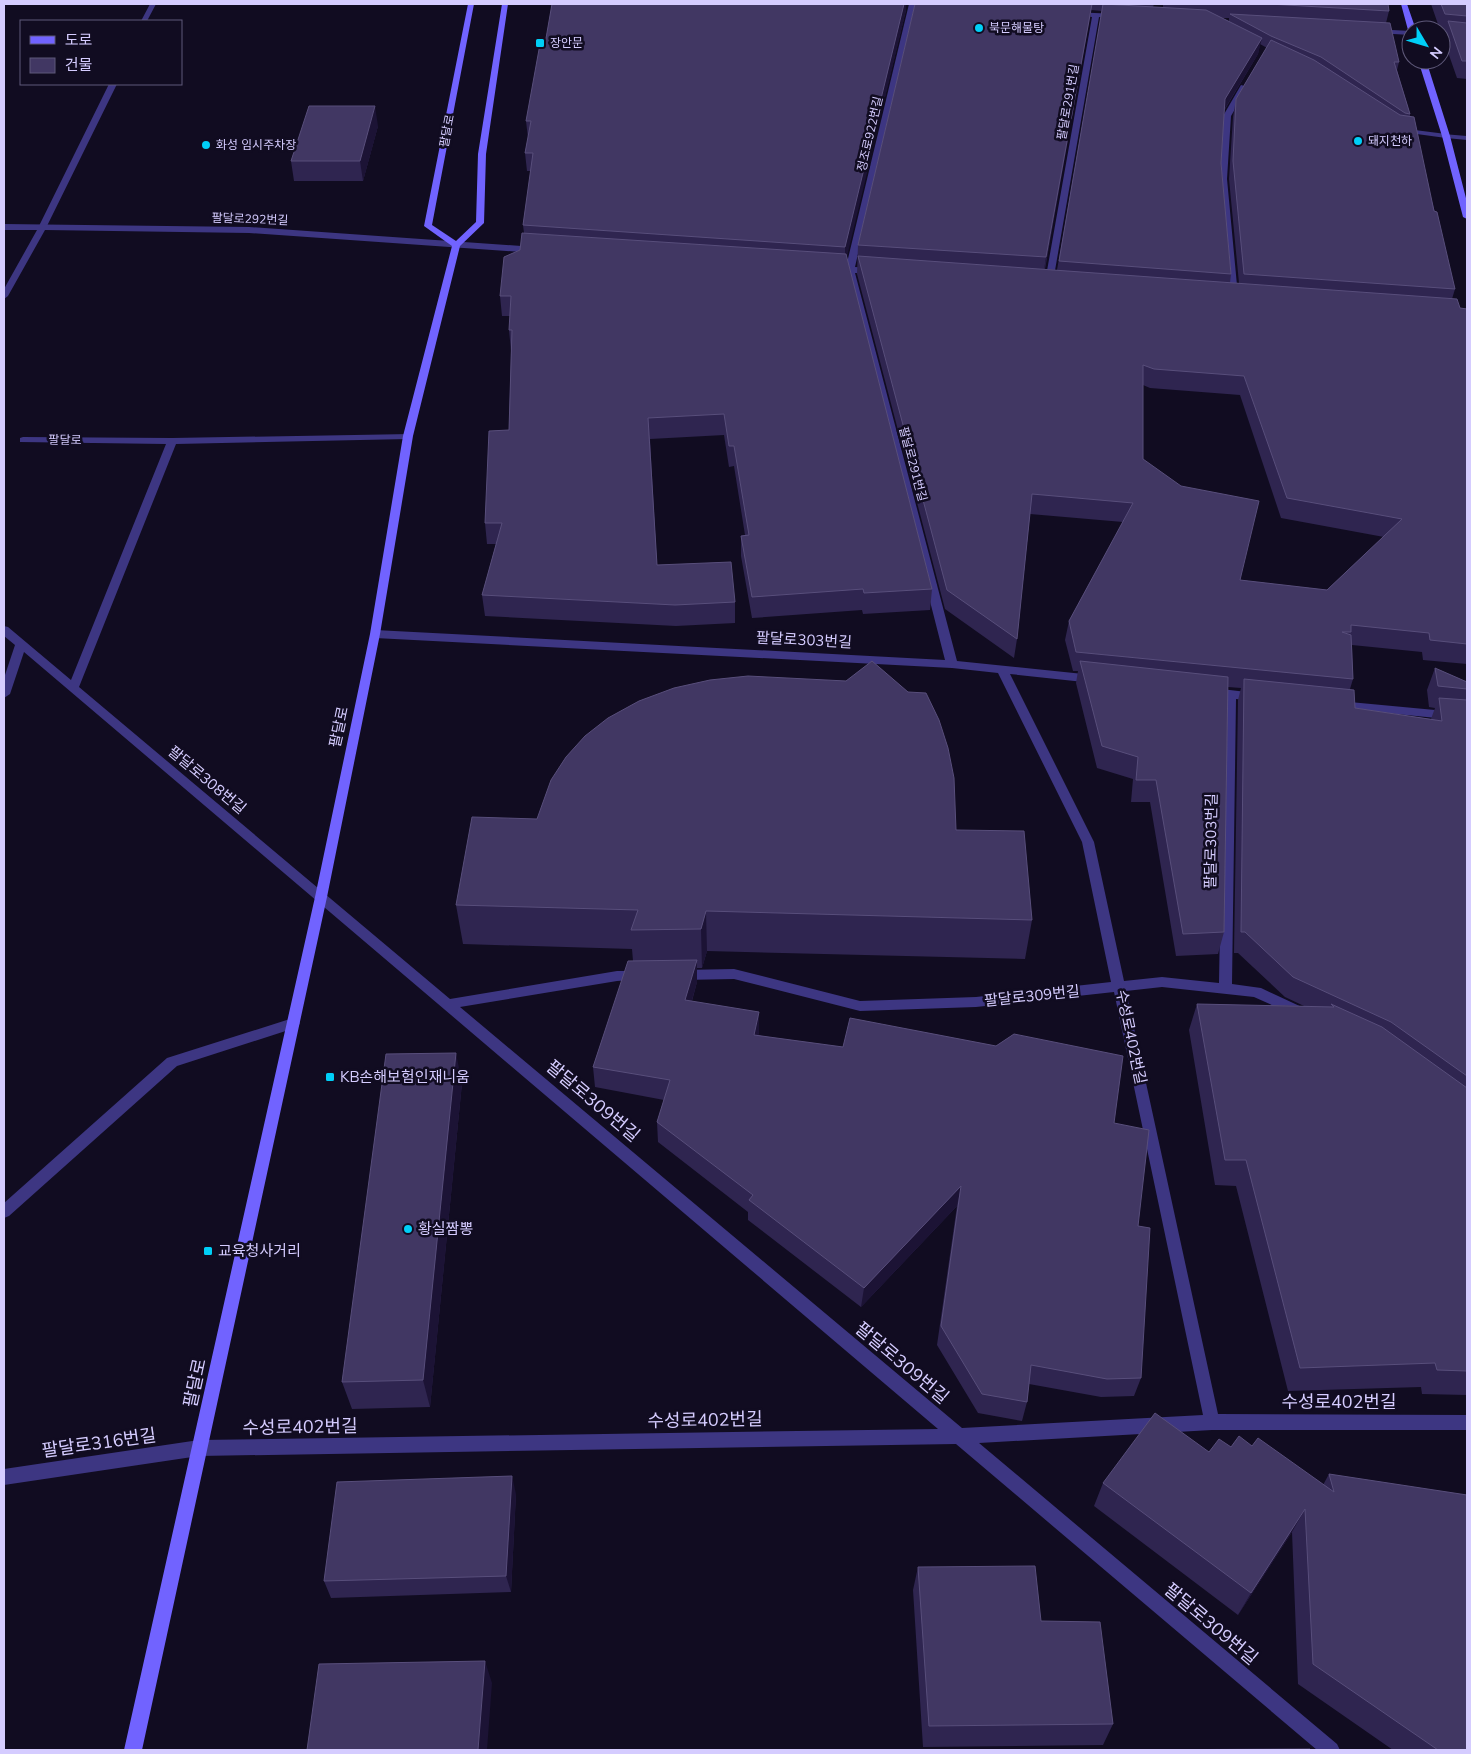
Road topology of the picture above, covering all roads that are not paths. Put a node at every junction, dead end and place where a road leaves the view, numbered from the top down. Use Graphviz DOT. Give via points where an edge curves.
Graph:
graph roads {
  1 [pos="153,4"];
  2 [pos="471,4"];
  3 [pos="506,4"];
  4 [pos="1404,4"];
  5 [pos="909,5"];
  6 [pos="921,6"];
  7 [pos="1067,14"];
  8 [pos="1096,15"];
  9 [pos="1122,16"];
  10 [pos="145,20"];
  11 [pos="1409,20"];
  12 [pos="1372,30"];
  13 [pos="1401,31"];
  14 [pos="1451,35"];
  15 [pos="1467,36"];
  16 [pos="1425,70"];
  17 [pos="1251,76"];
  18 [pos="113,85"];
  19 [pos="1392,124"];
  20 [pos="1446,136"];
  21 [pos="1467,138"];
  22 [pos="1467,217"];
  23 [pos="4,227"];
  24 [pos="42,228"];
  25 [pos="456,246"];
  26 [pos="545,251"];
  27 [pos="820,268"];
  28 [pos="850,270"];
  29 [pos="880,272"];
  30 [pos="1039,281"];
  31 [pos="1049,282"];
  32 [pos="1059,283"];
  33 [pos="4,296"];
  34 [pos="1224,296"];
  35 [pos="1234,296"];
  36 [pos="1243,297"];
  37 [pos="408,436"];
  38 [pos="23,440"];
  39 [pos="172,441"];
  40 [pos="4,630"];
  41 [pos="375,634"];
  42 [pos="21,644"];
  43 [pos="952,664"];
  44 [pos="1002,669"];
  45 [pos="1101,680"];
  46 [pos="73,688"];
  47 [pos="1200,691"];
  48 [pos="4,694"];
  49 [pos="1230,694"];
  50 [pos="1269,698"];
  51 [pos="1329,704"];
  52 [pos="1467,717"];
  53 [pos="321,897"];
  54 [pos="1120,987"];
  55 [pos="1225,988"];
  56 [pos="449,1004"];
  57 [pos="1316,1020"];
  58 [pos="293,1023"];
  59 [pos="4,1212"];
  60 [pos="1212,1422"];
  61 [pos="1467,1422"];
  62 [pos="960,1436"];
  63 [pos="200,1448"];
  64 [pos="4,1477"];
  65 [pos="133,1750"];
  66 [pos="1331,1750"];
  1 -- 10 [label="street"];
  2 -- 25 [label="main road, 팔달로" via="428,226"];
  3 -- 25 [label="main road" via="482,154 480,223"];
  4 -- 11 [label="main road"];
  5 -- 6 [label="street"];
  5 -- 28 [label="street, 정조로922번길"];
  7 -- 8 [label="street"];
  8 -- 9 [label="street"];
  8 -- 31 [label="street, 팔달로291번길"];
  12 -- 13 [label="street"];
  14 -- 15 [label="street"];
  16 -- 20 [label="main road"];
  17 -- 35 [label="street" via="1227,116 1223,179"];
  18 -- 24 [label="street"];
  19 -- 20 [label="street" via="1399,129"];
  20 -- 21 [label="street"];
  20 -- 22 [label="main road"];
  23 -- 24 [label="street, 팔달로292번길"];
  24 -- 25 [label="street, 팔달로292번길" via="250,230"];
  24 -- 33 [label="street"];
  25 -- 26 [label="street"];
  25 -- 37 [label="main road, 팔달로"];
  27 -- 28 [label="street"];
  28 -- 29 [label="street"];
  28 -- 43 [label="street, 팔달로291번길"];
  30 -- 31 [label="street"];
  31 -- 32 [label="street"];
  34 -- 35 [label="street"];
  35 -- 36 [label="street"];
  37 -- 39 [label="street, 팔달로"];
  37 -- 41 [label="main road, 팔달로"];
  38 -- 39 [label="street, 팔달로"];
  39 -- 46 [label="street"];
  40 -- 42 [label="street, 팔달로308번길"];
  41 -- 43 [label="street, 팔달로303번길"];
  41 -- 53 [label="main road, 팔달로"];
  42 -- 46 [label="street, 팔달로308번길"];
  42 -- 48 [label="street"];
  43 -- 44 [label="street, 팔달로303번길"];
  44 -- 45 [label="street, 팔달로303번길"];
  44 -- 54 [label="street, 수성로402번길" via="1088,842"];
  46 -- 53 [label="street, 팔달로308번길"];
  47 -- 49 [label="street"];
  49 -- 50 [label="street"];
  49 -- 55 [label="street, 팔달로303번길"];
  51 -- 52 [label="street"];
  53 -- 56 [label="street, 팔달로309번길"];
  53 -- 58 [label="main road, 팔달로"];
  54 -- 55 [label="street, 팔달로309번길" via="1162,982"];
  54 -- 56 [label="street, 팔달로309번길" via="976,1002 860,1006 734,974 617,976"];
  54 -- 60 [label="street, 수성로402번길"];
  55 -- 57 [label="street, 팔달로309번길" via="1256,992"];
  56 -- 62 [label="street, 팔달로309번길"];
  58 -- 59 [label="street" via="172,1062"];
  58 -- 63 [label="main road, 팔달로"];
  60 -- 61 [label="street, 수성로402번길"];
  60 -- 62 [label="street, 수성로402번길"];
  62 -- 63 [label="street, 수성로402번길"];
  62 -- 66 [label="street, 팔달로309번길"];
  63 -- 64 [label="street, 팔달로316번길"];
  63 -- 65 [label="main road, 팔달로"];
}
